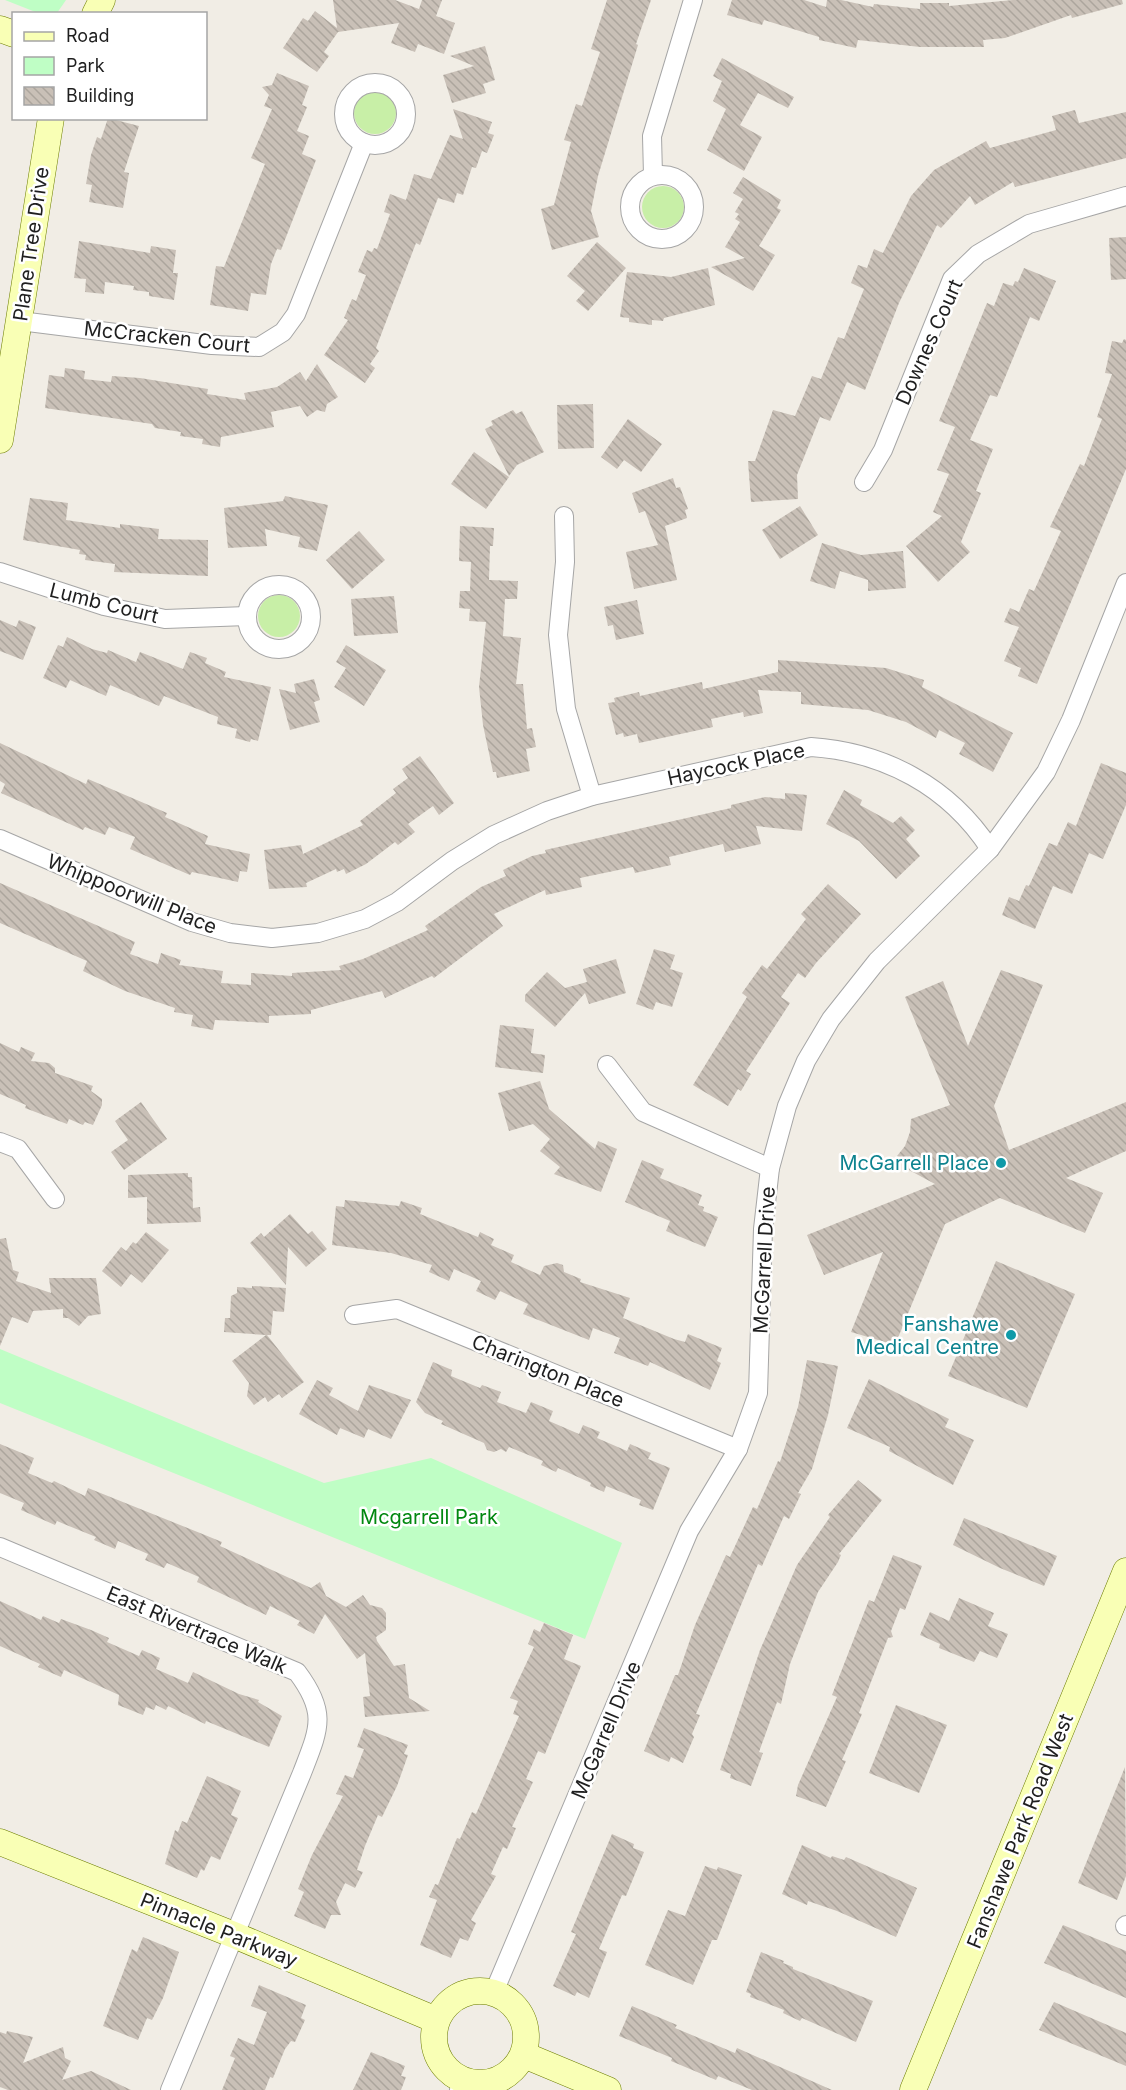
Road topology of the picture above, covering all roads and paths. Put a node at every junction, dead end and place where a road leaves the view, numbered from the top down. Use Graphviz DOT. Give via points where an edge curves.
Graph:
graph roads {
  1 [pos="693,0"];
  2 [pos="51,120"];
  3 [pos="364,143"];
  4 [pos="653,176"];
  5 [pos="1126,196"];
  6 [pos="20,321"];
  7 [pos="0,440"];
  8 [pos="864,482"];
  9 [pos="564,516"];
  10 [pos="0,572"];
  11 [pos="1126,583"];
  12 [pos="247,616"];
  13 [pos="592,796"];
  14 [pos="0,838"];
  15 [pos="990,849"];
  16 [pos="607,1065"];
  17 [pos="0,1142"];
  18 [pos="770,1168"];
  19 [pos="56,1199"];
  20 [pos="354,1315"];
  21 [pos="738,1449"];
  22 [pos="0,1547"];
  23 [pos="1126,1571"];
  24 [pos="0,1842"];
  25 [pos="234,1935"];
  26 [pos="494,1992"];
  27 [pos="436,2020"];
  28 [pos="524,2055"];
  29 [pos="461,2085"];
  30 [pos="170,2090"];
  31 [pos="608,2090"];
  32 [pos="914,2090"];
  1 -- 4 [label="street" via="652,136"];
  2 -- 6 [label="street, Plane Tree Drive"];
  3 -- 6 [label="street, McCracken Court" via="296,314 283,332 259,347 212,345"];
  5 -- 8 [label="street, Downes Court" via="1029,224 978,254 952,279 884,450"];
  6 -- 7 [label="street, Plane Tree Drive"];
  9 -- 13 [label="street" via="565,562 558,635 566,709"];
  10 -- 12 [label="street, Lumb Court" via="104,606 165,619"];
  11 -- 15 [label="street, McGarrell Drive" via="1046,772"];
  13 -- 14 [label="street, Whippoorwill Place" via="494,835 397,902 365,919 318,933 272,938 231,933 192,922"];
  13 -- 15 [label="street, Haycock Place" via="811,747 839,749 879,759 915,778 940,795"];
  15 -- 18 [label="street, McGarrell Drive" via="877,961 831,1019 806,1061 787,1106"];
  16 -- 18 [label="street" via="643,1112"];
  17 -- 19 [label="street" via="18,1149"];
  18 -- 21 [label="street, McGarrell Drive" via="763,1230 758,1393"];
  20 -- 21 [label="street, Charington Place" via="396,1309"];
  21 -- 26 [label="street, McGarrell Drive" via="689,1531"];
  22 -- 25 [label="street, East Rivertrace Walk" via="297,1672 311,1691 319,1713 316,1738"];
  23 -- 32 [label="street, Fanshawe Park Road West"];
  24 -- 25 [label="street, Pinnacle Parkway"];
  25 -- 27 [label="street, Pinnacle Parkway"];
  25 -- 30 [label="street, East Rivertrace Walk"];
  26 -- 27 [label="street" via="473,1990 458,1996 447,2003"];
  26 -- 28 [label="street" via="516,2006 524,2020"];
  27 -- 29 [label="street" via="436,2054"];
  28 -- 29 [label="street" via="511,2073 497,2081"];
  28 -- 31 [label="street"];
}
